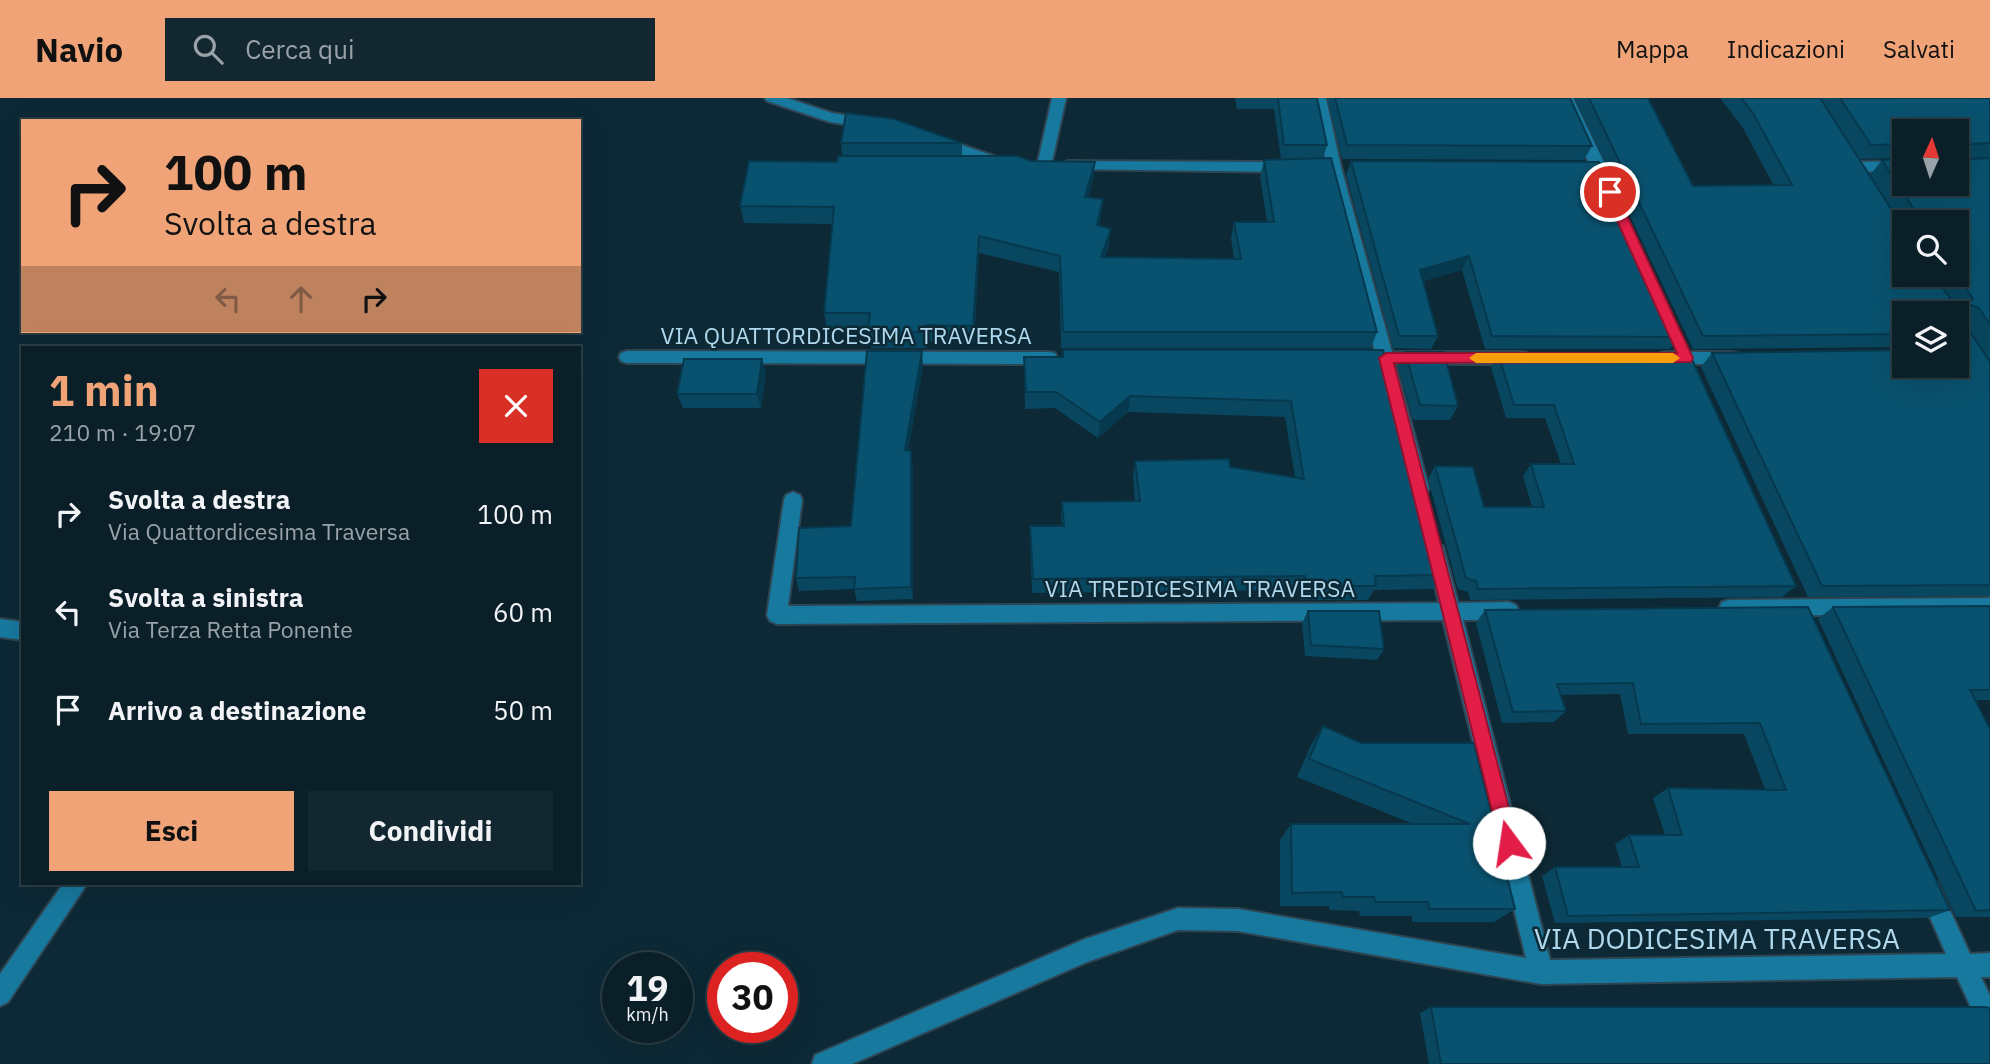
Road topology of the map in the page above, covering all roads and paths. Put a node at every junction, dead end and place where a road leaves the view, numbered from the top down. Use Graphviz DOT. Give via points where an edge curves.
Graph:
graph roads {
  1 [pos="772,98"];
  2 [pos="1059,98"];
  3 [pos="1319,98"];
  4 [pos="1566,98"];
  5 [pos="884,126"];
  6 [pos="923,137"];
  7 [pos="956,166"];
  8 [pos="1027,166"];
  9 [pos="1892,166"];
  10 [pos="1327,167"];
  11 [pos="1854,167"];
  12 [pos="1616,206"];
  13 [pos="1675,333"];
  14 [pos="628,357"];
  15 [pos="1754,357"];
  16 [pos="1069,358"];
  17 [pos="1344,358"];
  18 [pos="1386,358"];
  19 [pos="1536,358"];
  20 [pos="1645,358"];
  21 [pos="1686,358"];
  22 [pos="1698,383"];
  23 [pos="793,500"];
  24 [pos="1424,505"];
  25 [pos="1431,532"];
  26 [pos="1797,601"];
  27 [pos="1990,606"];
  28 [pos="1716,608"];
  29 [pos="1522,611"];
  30 [pos="1452,612"];
  31 [pos="0,628"];
  32 [pos="21,631"];
  33 [pos="1811,632"];
  34 [pos="1919,867"];
  35 [pos="75,885"];
  36 [pos="1990,965"];
  37 [pos="1964,966"];
  38 [pos="1541,972"];
  39 [pos="0,993"];
  40 [pos="1990,1023"];
  41 [pos="824,1064"];
  1 -- 5 [label="street" via="830,117"];
  2 -- 8 [label="street"];
  3 -- 10 [label="street"];
  4 -- 12 [label="street" via="1592,168"];
  6 -- 8 [label="street"];
  7 -- 8 [label="street"];
  8 -- 10 [label="street"];
  9 -- 11 [label="street"];
  10 -- 18 [label="street"];
  13 -- 21 [label="street"];
  14 -- 16 [label="street, VIA QUATTORDICESIMA TRAVERSA"];
  15 -- 21 [label="street"];
  17 -- 18 [label="street"];
  18 -- 19 [label="street"];
  18 -- 24 [label="street"];
  20 -- 21 [label="street"];
  21 -- 22 [label="street"];
  23 -- 30 [label="street, VIA TREDICESIMA TRAVERSA" via="777,615"];
  25 -- 30 [label="street"];
  26 -- 27 [label="street"];
  26 -- 28 [label="street"];
  26 -- 33 [label="street"];
  29 -- 30 [label="street, VIA TREDICESIMA TRAVERSA"];
  30 -- 38 [label="street"];
  31 -- 32 [label="street"];
  34 -- 37 [label="street"];
  35 -- 39 [label="street"];
  36 -- 37 [label="street, VIA DODICESIMA TRAVERSA"];
  37 -- 38 [label="street, VIA DODICESIMA TRAVERSA"];
  37 -- 40 [label="street"];
  38 -- 41 [label="street, VIA DODICESIMA TRAVERSA" via="1238,919 1178,919 1085,951"];
}
